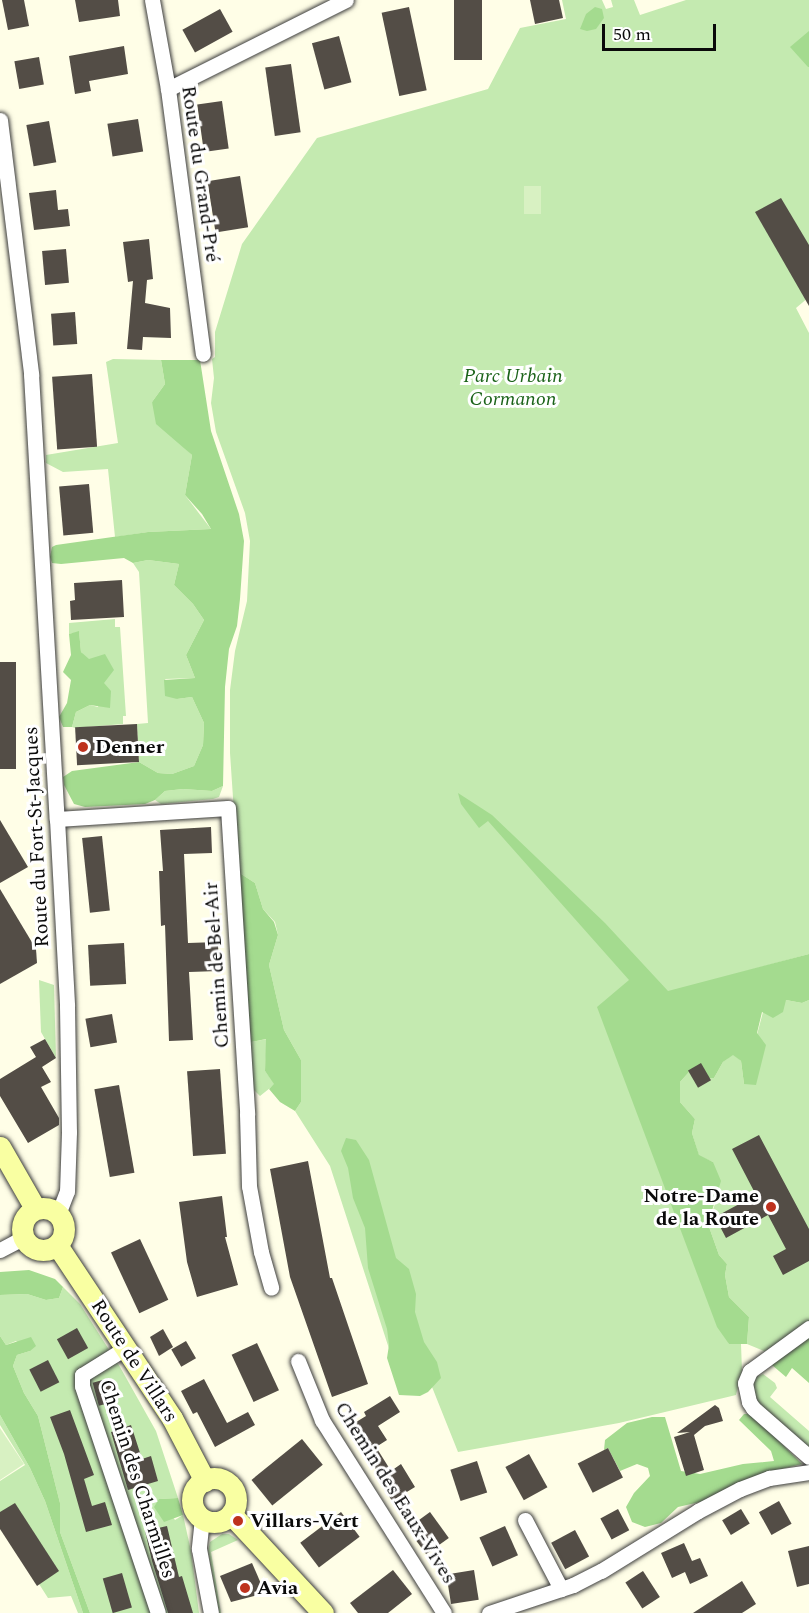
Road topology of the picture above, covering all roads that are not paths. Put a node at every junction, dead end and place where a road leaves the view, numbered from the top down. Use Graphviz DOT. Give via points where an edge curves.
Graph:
graph roads {
  1 [pos="152,0"];
  2 [pos="346,0"];
  3 [pos="168,88"];
  4 [pos="0,120"];
  5 [pos="203,354"];
  6 [pos="57,819"];
  7 [pos="0,1147"];
  8 [pos="35,1208"];
  9 [pos="58,1214"];
  10 [pos="23,1238"];
  11 [pos="57,1245"];
  12 [pos="0,1250"];
  13 [pos="271,1288"];
  14 [pos="809,1328"];
  15 [pos="127,1347"];
  16 [pos="298,1361"];
  17 [pos="809,1457"];
  18 [pos="809,1472"];
  19 [pos="205,1481"];
  20 [pos="231,1514"];
  21 [pos="202,1518"];
  22 [pos="525,1520"];
  23 [pos="561,1589"];
  24 [pos="158,1613"];
  25 [pos="211,1613"];
  26 [pos="323,1613"];
  27 [pos="444,1613"];
  28 [pos="489,1613"];
  1 -- 3 [label="street, Route du Grand-Pré"];
  2 -- 3 [label="street"];
  3 -- 5 [label="street, Route du Grand-Pré"];
  4 -- 6 [label="street, Route du Fort-St-Jacques" via="31,374"];
  6 -- 9 [label="street, Route du Fort-St-Jacques" via="69,1132 67,1191"];
  6 -- 13 [label="street, Chemin de Bel-Air" via="228,808 249,1186"];
  7 -- 8 [label="main road"];
  8 -- 9 [label="main road" via="47,1208"];
  8 -- 10 [label="main road" via="22,1224"];
  9 -- 11 [label="main road" via="64,1230"];
  10 -- 11 [label="main road" via="38,1250"];
  10 -- 12 [label="street"];
  11 -- 15 [label="main road, Route de Villars"];
  14 -- 17 [label="street" via="750,1371 746,1383 753,1408"];
  15 -- 19 [label="main road, Route de Villars" via="172,1418"];
  15 -- 24 [label="street, Chemin des Charmilles" via="82,1375 82,1386"];
  16 -- 27 [label="street, Chemin des Eaux-Vives" via="322,1420"];
  18 -- 23 [label="street" via="769,1478 740,1489 601,1571"];
  19 -- 20 [label="main road" via="219,1479 231,1487 236,1501"];
  19 -- 21 [label="main road" via="193,1499"];
  20 -- 21 [label="main road" via="220,1521"];
  20 -- 26 [label="main road"];
  21 -- 25 [label="street" via="199,1549"];
  22 -- 23 [label="street"];
  23 -- 28 [label="street"];
}
